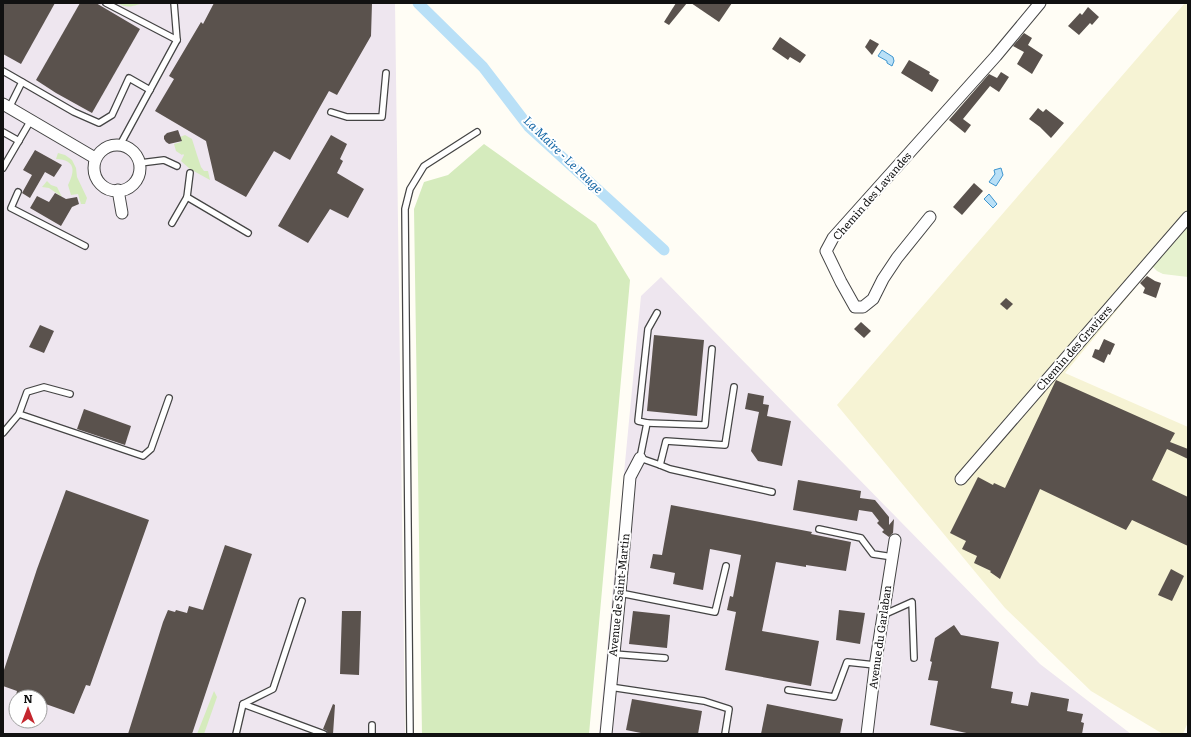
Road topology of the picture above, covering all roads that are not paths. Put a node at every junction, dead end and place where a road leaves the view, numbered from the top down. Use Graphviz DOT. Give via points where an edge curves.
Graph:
graph roads {
  1 [pos="106,3"];
  2 [pos="174,3"];
  3 [pos="1040,3"];
  4 [pos="177,40"];
  5 [pos="3,71"];
  6 [pos="386,73"];
  7 [pos="22,82"];
  8 [pos="150,90"];
  9 [pos="6,106"];
  10 [pos="331,112"];
  11 [pos="31,120"];
  12 [pos="3,132"];
  13 [pos="477,132"];
  14 [pos="19,141"];
  15 [pos="120,145"];
  16 [pos="95,158"];
  17 [pos="140,163"];
  18 [pos="177,166"];
  19 [pos="3,168"];
  20 [pos="190,173"];
  21 [pos="118,190"];
  22 [pos="18,192"];
  23 [pos="187,197"];
  24 [pos="122,213"];
  25 [pos="1188,216"];
  26 [pos="930,217"];
  27 [pos="172,224"];
  28 [pos="248,233"];
  29 [pos="85,246"];
  30 [pos="657,313"];
  31 [pos="712,349"];
  32 [pos="734,386"];
  33 [pos="70,394"];
  34 [pos="169,398"];
  35 [pos="19,414"];
  36 [pos="647,423"];
  37 [pos="3,433"];
  38 [pos="640,458"];
  39 [pos="660,464"];
  40 [pos="961,479"];
  41 [pos="772,492"];
  42 [pos="819,529"];
  43 [pos="895,540"];
  44 [pos="893,557"];
  45 [pos="726,566"];
  46 [pos="620,592"];
  47 [pos="302,601"];
  48 [pos="883,615"];
  49 [pos="613,654"];
  50 [pos="665,658"];
  51 [pos="914,658"];
  52 [pos="876,665"];
  53 [pos="610,687"];
  54 [pos="788,690"];
  55 [pos="243,704"];
  56 [pos="372,725"];
  57 [pos="236,734"];
  58 [pos="324,734"];
  59 [pos="372,734"];
  60 [pos="410,734"];
  61 [pos="606,734"];
  62 [pos="725,734"];
  63 [pos="867,734"];
  1 -- 4 [label="lane"];
  2 -- 4 [label="lane"];
  3 -- 26 [label="street, Chemin des Lavandes" via="996,56 833,238 826,251 855,308 863,307 873,299 897,258"];
  4 -- 8 [label="lane"];
  5 -- 7 [label="lane"];
  6 -- 10 [label="lane" via="382,117 347,117"];
  7 -- 8 [label="lane" via="74,112 100,123 112,115 129,78"];
  7 -- 9 [label="lane"];
  8 -- 15 [label="lane"];
  9 -- 11 [label="street"];
  11 -- 14 [label="lane"];
  11 -- 16 [label="street"];
  12 -- 14 [label="lane"];
  13 -- 60 [label="lane" via="424,166 410,189 405,209"];
  14 -- 19 [label="lane"];
  15 -- 16 [label="street" via="109,145"];
  15 -- 17 [label="street" via="132,150"];
  16 -- 21 [label="street" via="93,168 101,186"];
  17 -- 18 [label="lane" via="164,160"];
  17 -- 21 [label="street" via="136,181 125,189"];
  20 -- 23 [label="lane"];
  21 -- 24 [label="street"];
  22 -- 29 [label="lane" via="10,208"];
  23 -- 27 [label="lane"];
  23 -- 28 [label="lane"];
  25 -- 40 [label="street, Chemin des Graviers"];
  30 -- 36 [label="lane" via="648,329 638,421"];
  31 -- 36 [label="lane" via="705,425"];
  32 -- 39 [label="lane" via="725,445 666,441"];
  33 -- 35 [label="lane" via="44,387 27,392"];
  34 -- 35 [label="lane" via="151,449 143,456"];
  35 -- 37 [label="lane"];
  36 -- 38 [label="lane"];
  38 -- 39 [label="lane"];
  38 -- 46 [label="street, Avenue de Saint-Martin" via="630,477"];
  39 -- 41 [label="lane" via="670,469"];
  42 -- 44 [label="lane" via="861,538 873,554"];
  43 -- 44 [label="street, Avenue du Garlaban"];
  44 -- 48 [label="street, Avenue du Garlaban"];
  45 -- 46 [label="lane" via="715,612"];
  46 -- 49 [label="street, Avenue de Saint-Martin"];
  47 -- 55 [label="lane" via="273,689"];
  48 -- 51 [label="lane" via="912,602"];
  48 -- 52 [label="street, Avenue du Garlaban"];
  49 -- 50 [label="lane"];
  49 -- 53 [label="street, Avenue de Saint-Martin"];
  52 -- 54 [label="lane" via="847,662 834,697"];
  52 -- 63 [label="street, Avenue du Garlaban"];
  53 -- 61 [label="street, Avenue de Saint-Martin"];
  53 -- 62 [label="lane" via="704,701 729,709"];
  55 -- 57 [label="lane"];
  55 -- 58 [label="lane"];
  56 -- 59 [label="lane"];
}
